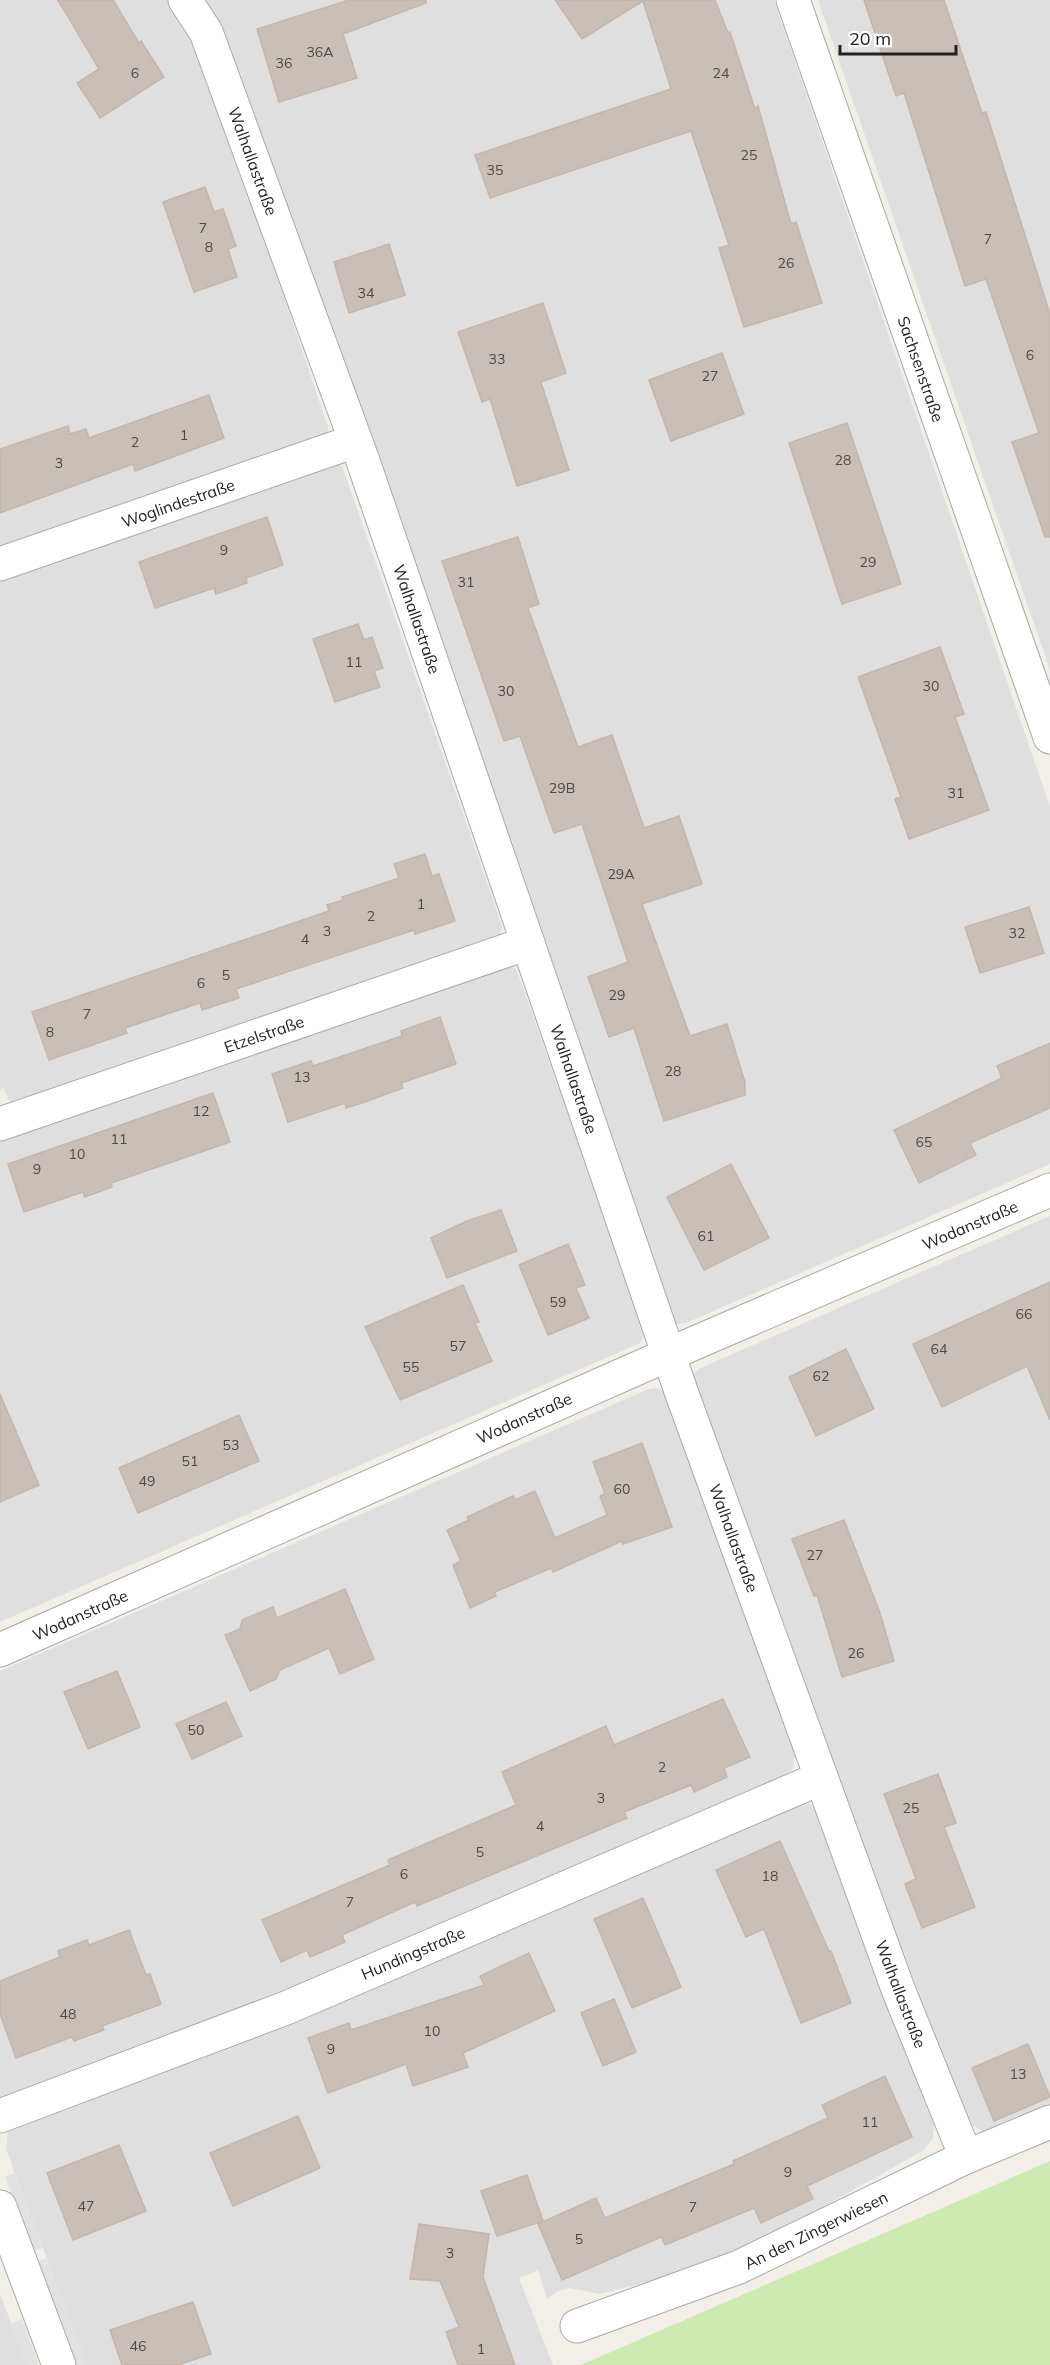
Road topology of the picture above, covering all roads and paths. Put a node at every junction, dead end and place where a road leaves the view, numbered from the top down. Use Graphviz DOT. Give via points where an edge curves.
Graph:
graph roads {
  1 [pos="185,0"];
  2 [pos="793,0"];
  3 [pos="355,441"];
  4 [pos="0,564"];
  5 [pos="1050,737"];
  6 [pos="528,943"];
  7 [pos="0,1124"];
  8 [pos="1050,1190"];
  9 [pos="669,1354"];
  10 [pos="0,1650"];
  11 [pos="821,1778"];
  12 [pos="0,2116"];
  13 [pos="1050,2122"];
  14 [pos="966,2157"];
  15 [pos="0,2207"];
  16 [pos="578,2326"];
  17 [pos="59,2365"];
  1 -- 3 [label="street, Walhallastraße" via="206,32"];
  2 -- 5 [label="street, Sachsenstraße"];
  3 -- 4 [label="street, Woglindestraße"];
  3 -- 6 [label="street, Walhallastraße"];
  6 -- 7 [label="street, Etzelstraße"];
  6 -- 9 [label="street, Walhallastraße"];
  8 -- 9 [label="street, Wodanstraße"];
  9 -- 10 [label="street, Wodanstraße"];
  9 -- 11 [label="street, Walhallastraße"];
  11 -- 12 [label="street, Hundingstraße" via="280,2010"];
  11 -- 14 [label="street, Walhallastraße" via="898,1989"];
  13 -- 14 [label="street, An den Zingerwiesen"];
  14 -- 16 [label="street, An den Zingerwiesen" via="739,2267"];
  15 -- 17 [label="street"];
}
